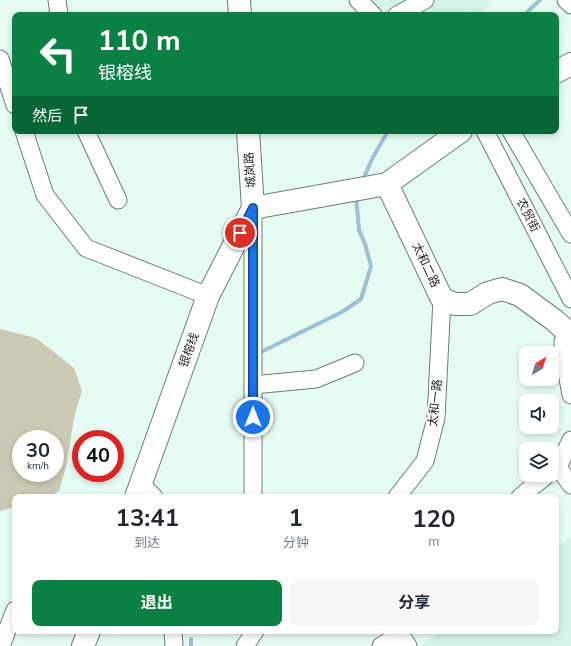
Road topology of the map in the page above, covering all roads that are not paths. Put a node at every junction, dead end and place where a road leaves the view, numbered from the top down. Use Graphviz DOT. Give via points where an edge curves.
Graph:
graph roads {
  1 [pos="57,0"];
  2 [pos="239,0"];
  3 [pos="358,0"];
  4 [pos="425,0"];
  5 [pos="566,0"];
  6 [pos="571,5"];
  7 [pos="59,12"];
  8 [pos="240,12"];
  9 [pos="370,12"];
  10 [pos="403,12"];
  11 [pos="0,59"];
  12 [pos="571,64"];
  13 [pos="559,70"];
  14 [pos="12,96"];
  15 [pos="25,134"];
  16 [pos="87,134"];
  17 [pos="248,134"];
  18 [pos="457,134"];
  19 [pos="487,134"];
  20 [pos="512,134"];
  21 [pos="388,184"];
  22 [pos="118,200"];
  23 [pos="253,208"];
  24 [pos="571,234"];
  25 [pos="208,296"];
  26 [pos="442,299"];
  27 [pos="571,299"];
  28 [pos="570,334"];
  29 [pos="355,363"];
  30 [pos="253,385"];
  31 [pos="571,395"];
  32 [pos="571,440"];
  33 [pos="559,460"];
  34 [pos="559,476"];
  35 [pos="538,482"];
  36 [pos="571,485"];
  37 [pos="144,493"];
  38 [pos="252,494"];
  39 [pos="399,494"];
  40 [pos="524,494"];
  41 [pos="12,618"];
  42 [pos="87,634"];
  43 [pos="174,634"];
  44 [pos="239,634"];
  45 [pos="253,634"];
  46 [pos="404,639"];
  47 [pos="1,646"];
  48 [pos="83,646"];
  49 [pos="174,646"];
  50 [pos="236,646"];
  51 [pos="245,646"];
  52 [pos="380,646"];
  1 -- 7 [label="street"];
  2 -- 8 [label="main road"];
  3 -- 9 [label="street"];
  4 -- 10 [label="street"];
  5 -- 6 [label="street"];
  11 -- 14 [label="street"];
  12 -- 13 [label="main road"];
  15 -- 25 [label="street" via="45,195 86,248"];
  16 -- 22 [label="street"];
  17 -- 23 [label="main road, 城岚路"];
  18 -- 21 [label="main road"];
  19 -- 27 [label="street, 农贸街"];
  20 -- 24 [label="street"];
  21 -- 23 [label="main road"];
  21 -- 26 [label="main road, 太和二路"];
  23 -- 25 [label="main road, 银榕线"];
  23 -- 30 [label="street"];
  25 -- 37 [label="main road, 银榕线"];
  26 -- 28 [label="main road, 太和二路" via="455,304 470,304 488,293 502,289 520,295"];
  26 -- 39 [label="street, 太和一路" via="436,418 425,461"];
  28 -- 31 [label="street" via="563,340 563,350"];
  29 -- 30 [label="street" via="316,378"];
  30 -- 38 [label="street"];
  32 -- 33 [label="street"];
  34 -- 36 [label="street"];
  35 -- 40 [label="street"];
  41 -- 47 [label="street"];
  42 -- 48 [label="main road"];
  43 -- 49 [label="street"];
  44 -- 50 [label="street"];
  45 -- 51 [label="street"];
  46 -- 52 [label="street" via="394,638"];
}
